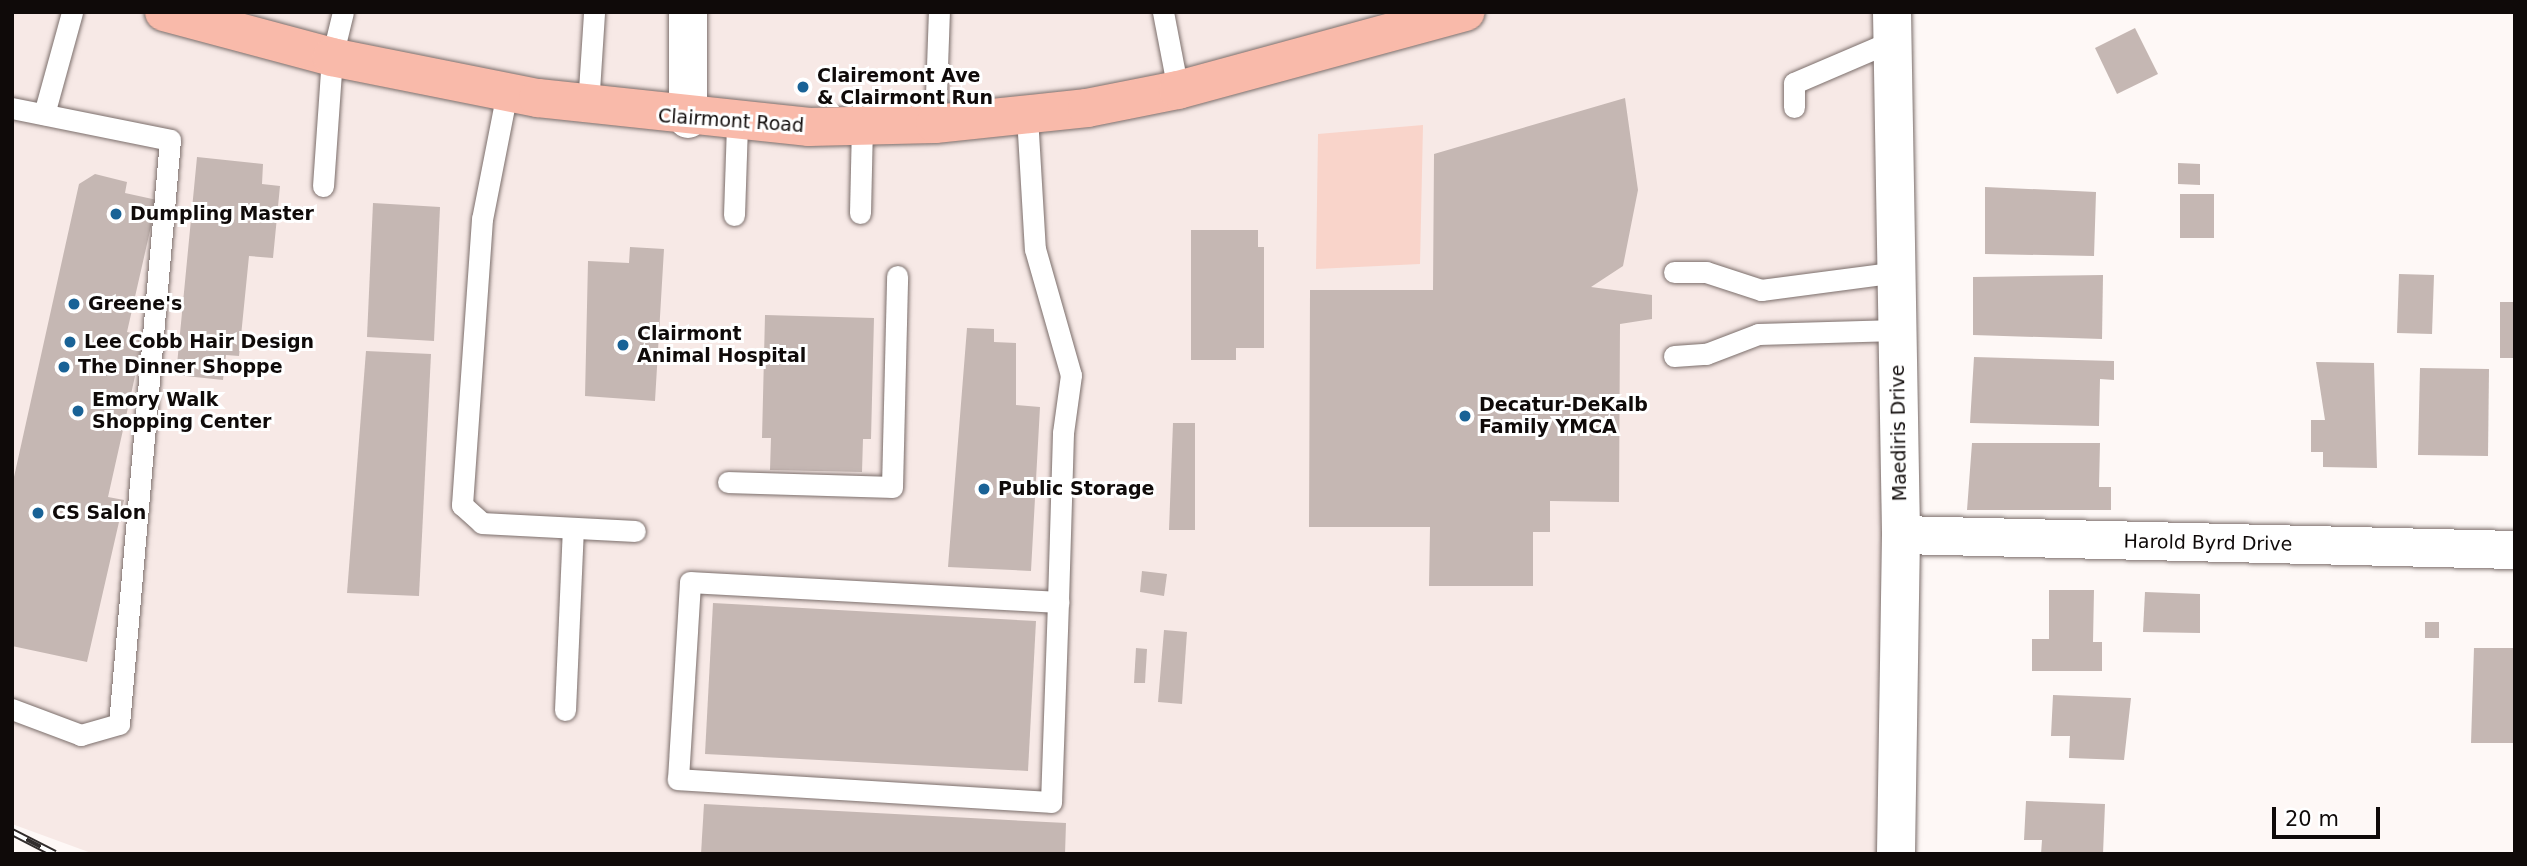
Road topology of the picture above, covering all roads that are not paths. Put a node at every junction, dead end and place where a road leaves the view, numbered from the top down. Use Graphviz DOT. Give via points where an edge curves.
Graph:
graph roads {
  1 [pos="72,12"];
  2 [pos="164,12"];
  3 [pos="343,12"];
  4 [pos="594,12"];
  5 [pos="688,12"];
  6 [pos="939,12"];
  7 [pos="1163,12"];
  8 [pos="1466,12"];
  9 [pos="1892,27"];
  10 [pos="332,57"];
  11 [pos="1178,90"];
  12 [pos="507,92"];
  13 [pos="587,106"];
  14 [pos="1794,107"];
  15 [pos="12,108"];
  16 [pos="44,114"];
  17 [pos="1027,116"];
  18 [pos="688,119"];
  19 [pos="737,123"];
  20 [pos="935,124"];
  21 [pos="862,127"];
  22 [pos="323,186"];
  23 [pos="860,213"];
  24 [pos="734,215"];
  25 [pos="1674,272"];
  26 [pos="1897,272"];
  27 [pos="897,276"];
  28 [pos="1897,330"];
  29 [pos="1674,356"];
  30 [pos="728,482"];
  31 [pos="573,528"];
  32 [pos="635,531"];
  33 [pos="1901,535"];
  34 [pos="2515,550"];
  35 [pos="1058,602"];
  36 [pos="12,709"];
  37 [pos="565,710"];
  38 [pos="1896,854"];
  1 -- 16 [label="lane"];
  2 -- 10 [label="main road, Clairmont Road"];
  3 -- 10 [label="lane"];
  4 -- 13 [label="lane"];
  5 -- 18 [label="street"];
  6 -- 20 [label="lane"];
  7 -- 11 [label="lane"];
  8 -- 11 [label="main road, Clairmont Road"];
  9 -- 14 [label="lane" via="1794,83"];
  9 -- 26 [label="street, Maediris Drive"];
  10 -- 12 [label="main road, Clairmont Road"];
  10 -- 22 [label="lane"];
  11 -- 17 [label="main road, Clairmont Road"];
  12 -- 13 [label="main road, Clairmont Road"];
  12 -- 31 [label="lane" via="482,219 462,505 476,522"];
  13 -- 18 [label="main road, Clairmont Road"];
  15 -- 16 [label="lane"];
  16 -- 36 [label="lane" via="170,140 119,724 81,735"];
  17 -- 20 [label="main road, Clairmont Road"];
  17 -- 35 [label="lane" via="1035,249 1071,375"];
  18 -- 19 [label="main road, Clairmont Road"];
  19 -- 21 [label="main road, Clairmont Road"];
  19 -- 24 [label="lane"];
  20 -- 21 [label="main road, Clairmont Road"];
  21 -- 23 [label="lane"];
  25 -- 26 [label="lane" via="1706,272 1761,290"];
  26 -- 28 [label="street, Maediris Drive"];
  27 -- 30 [label="lane" via="892,486"];
  28 -- 29 [label="lane" via="1758,334 1706,354"];
  28 -- 33 [label="street, Maediris Drive"];
  31 -- 32 [label="lane"];
  31 -- 37 [label="lane"];
  33 -- 34 [label="street, Harold Byrd Drive"];
  33 -- 38 [label="street, Maediris Drive"];
  35 -- 35 [label="lane" via="1051,802 678,779 690,582"];
}
